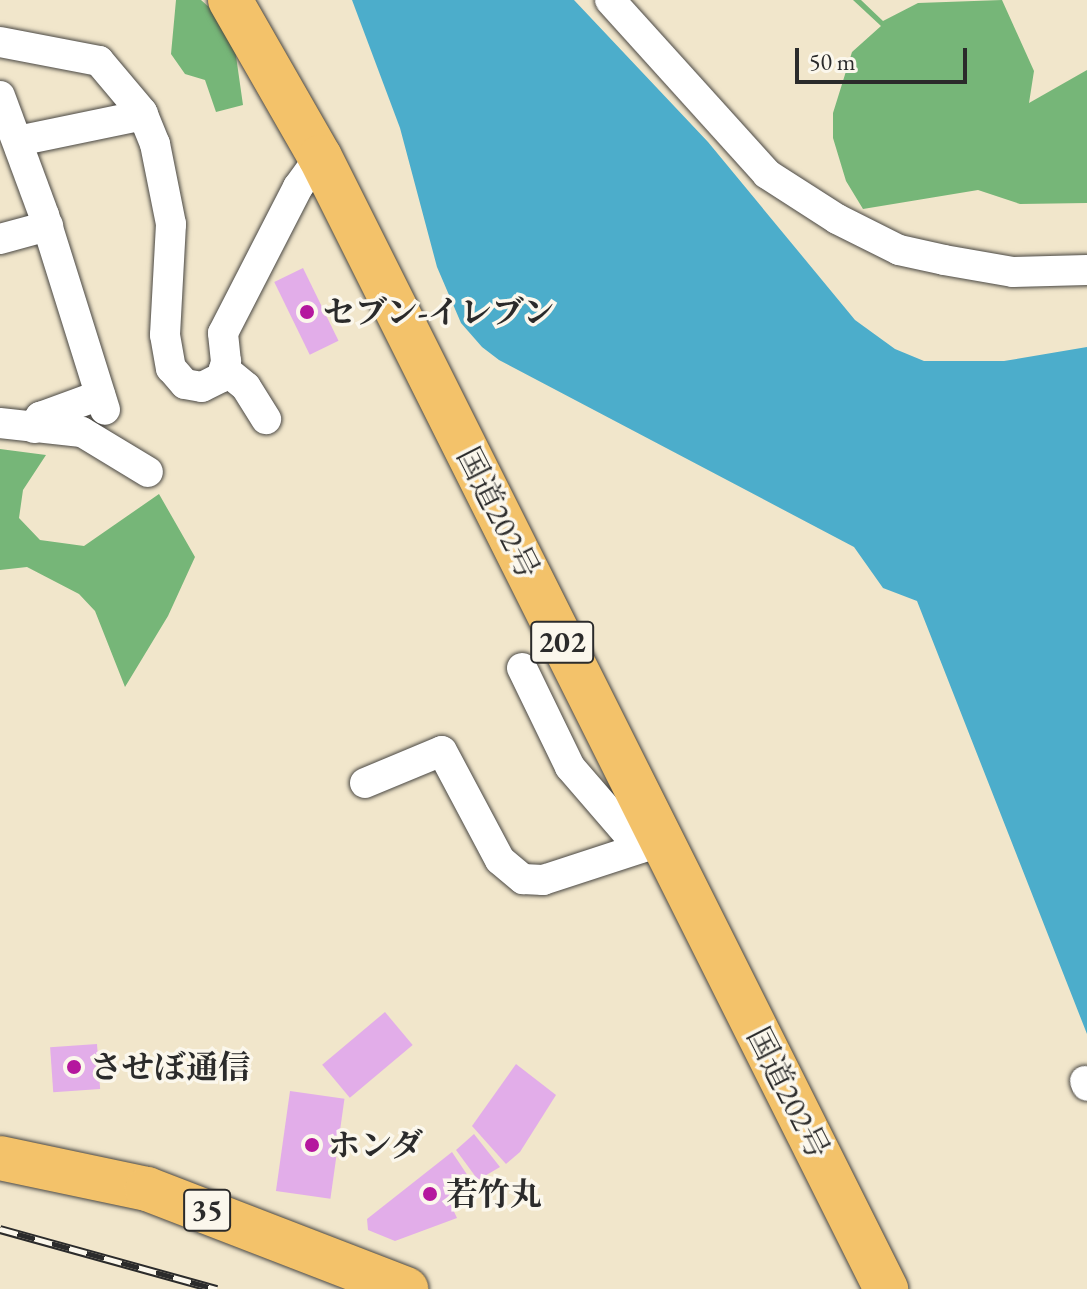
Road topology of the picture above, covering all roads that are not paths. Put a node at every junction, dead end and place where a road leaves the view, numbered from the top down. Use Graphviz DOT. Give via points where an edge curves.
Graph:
graph roads {
  1 [pos="230,0"];
  2 [pos="610,0"];
  3 [pos="0,42"];
  4 [pos="0,96"];
  5 [pos="143,115"];
  6 [pos="18,141"];
  7 [pos="320,157"];
  8 [pos="48,226"];
  9 [pos="0,239"];
  10 [pos="1087,270"];
  11 [pos="224,369"];
  12 [pos="266,419"];
  13 [pos="0,423"];
  14 [pos="34,428"];
  15 [pos="148,472"];
  16 [pos="522,668"];
  17 [pos="365,783"];
  18 [pos="651,844"];
  19 [pos="0,1158"];
  20 [pos="406,1289"];
  21 [pos="886,1289"];
  1 -- 7 [label="highway, 国道202号 / 202"];
  2 -- 10 [label="street" via="767,174 837,219 899,250 944,260 1013,272"];
  3 -- 5 [label="street" via="99,61 124,84"];
  4 -- 6 [label="street"];
  5 -- 6 [label="street"];
  5 -- 11 [label="street" via="155,144 171,224 165,335 171,368 185,384 202,387 222,377"];
  6 -- 8 [label="street"];
  7 -- 11 [label="street" via="298,187 223,333"];
  7 -- 18 [label="highway, 国道202号 / 202"];
  8 -- 9 [label="street"];
  8 -- 14 [label="street" via="103,402 40,417"];
  11 -- 12 [label="street" via="246,387"];
  13 -- 14 [label="street"];
  14 -- 15 [label="street" via="82,432"];
  16 -- 18 [label="street" via="570,767"];
  17 -- 18 [label="street" via="442,751 500,860 523,879 543,880"];
  18 -- 21 [label="highway, 国道202号 / 202"];
  19 -- 20 [label="highway, 35" via="147,1189"];
}
